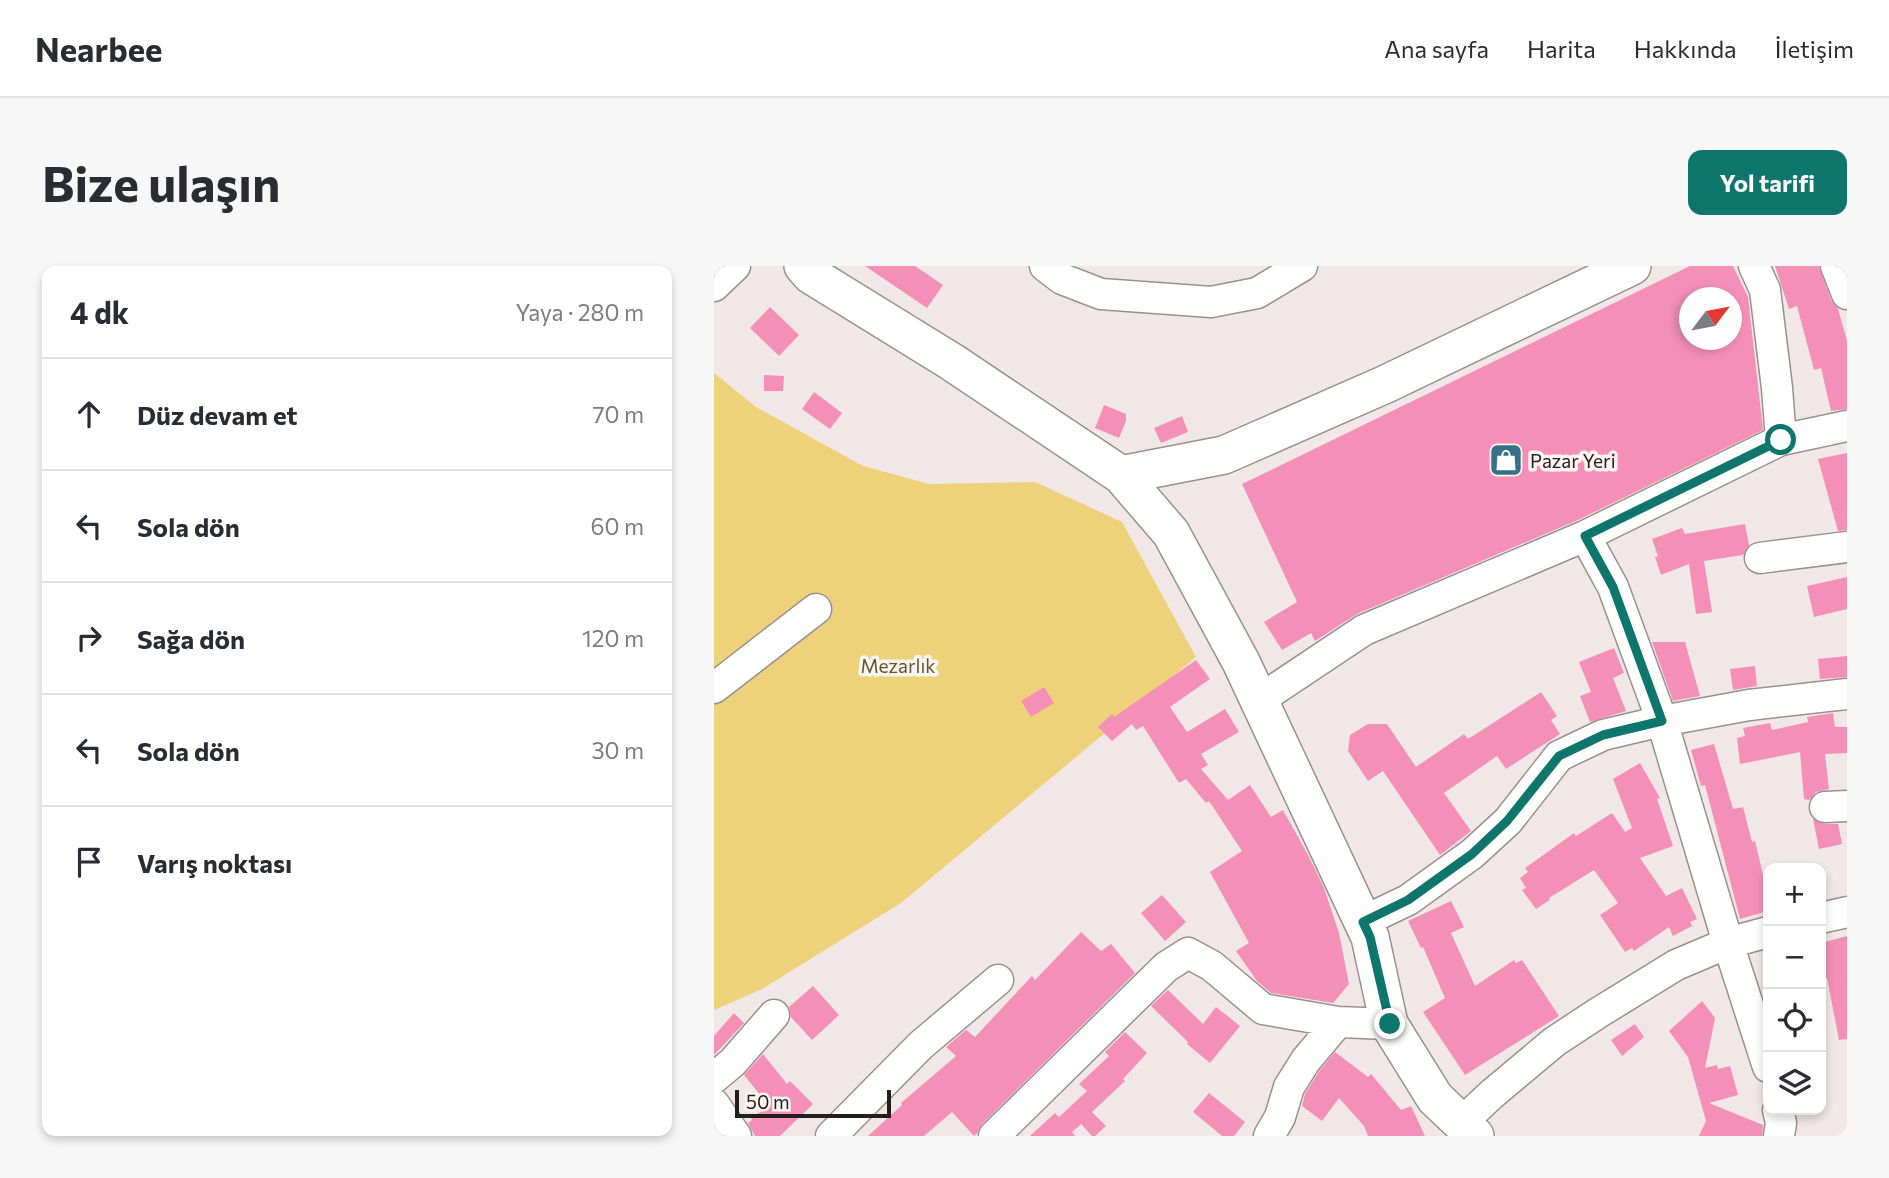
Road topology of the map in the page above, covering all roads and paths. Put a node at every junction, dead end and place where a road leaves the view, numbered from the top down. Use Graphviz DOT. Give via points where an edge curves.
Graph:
graph roads {
  1 [pos="735,266"];
  2 [pos="803,266"];
  3 [pos="1045,266"];
  4 [pos="1302,266"];
  5 [pos="1632,266"];
  6 [pos="1754,266"];
  7 [pos="1836,266"];
  8 [pos="714,286"];
  9 [pos="1847,294"];
  10 [pos="1847,426"];
  11 [pos="1781,440"];
  12 [pos="1121,475"];
  13 [pos="1585,536"];
  14 [pos="1847,547"];
  15 [pos="1760,558"];
  16 [pos="817,608"];
  17 [pos="716,683"];
  18 [pos="1847,694"];
  19 [pos="1259,701"];
  20 [pos="1662,721"];
  21 [pos="1847,912"];
  22 [pos="1826,917"];
  23 [pos="1363,922"];
  24 [pos="1763,933"];
  25 [pos="1728,943"];
  26 [pos="998,980"];
  27 [pos="774,1015"];
  28 [pos="1338,1022"];
  29 [pos="1390,1024"];
  30 [pos="1763,1052"];
  31 [pos="714,1078"];
  32 [pos="714,1104"];
  33 [pos="1779,1115"];
  34 [pos="1469,1131"];
  35 [pos="736,1136"];
  36 [pos="831,1136"];
  37 [pos="994,1136"];
  38 [pos="1269,1136"];
  39 [pos="1779,1136"];
  1 -- 8 [label="street"];
  2 -- 12 [label="main road"];
  3 -- 4 [label="street" via="1062,279 1101,294 1211,302 1256,293"];
  5 -- 12 [label="main road" via="1386,384 1224,455"];
  6 -- 11 [label="street" via="1765,290"];
  7 -- 9 [label="street"];
  10 -- 11 [label="street"];
  11 -- 13 [label="street"];
  12 -- 19 [label="main road" via="1171,533"];
  13 -- 19 [label="street" via="1364,630"];
  13 -- 20 [label="street" via="1613,587"];
  14 -- 15 [label="street"];
  16 -- 17 [label="street"];
  18 -- 20 [label="street"];
  19 -- 23 [label="main road"];
  20 -- 23 [label="street" via="1603,735 1559,756 1507,821 1472,854 1408,900"];
  20 -- 25 [label="street"];
  21 -- 22 [label="street"];
  23 -- 29 [label="main road"];
  24 -- 25 [label="street"];
  25 -- 30 [label="street"];
  25 -- 34 [label="street" via="1676,965 1554,1042 1492,1094"];
  26 -- 36 [label="street" via="921,1045"];
  27 -- 31 [label="street"];
  28 -- 29 [label="street"];
  28 -- 37 [label="street" via="1262,1009 1212,966 1188,953 1166,967"];
  28 -- 38 [label="street" via="1289,1087"];
  29 -- 34 [label="main road" via="1436,1098"];
  32 -- 35 [label="street"];
  33 -- 39 [label="street"];
}
